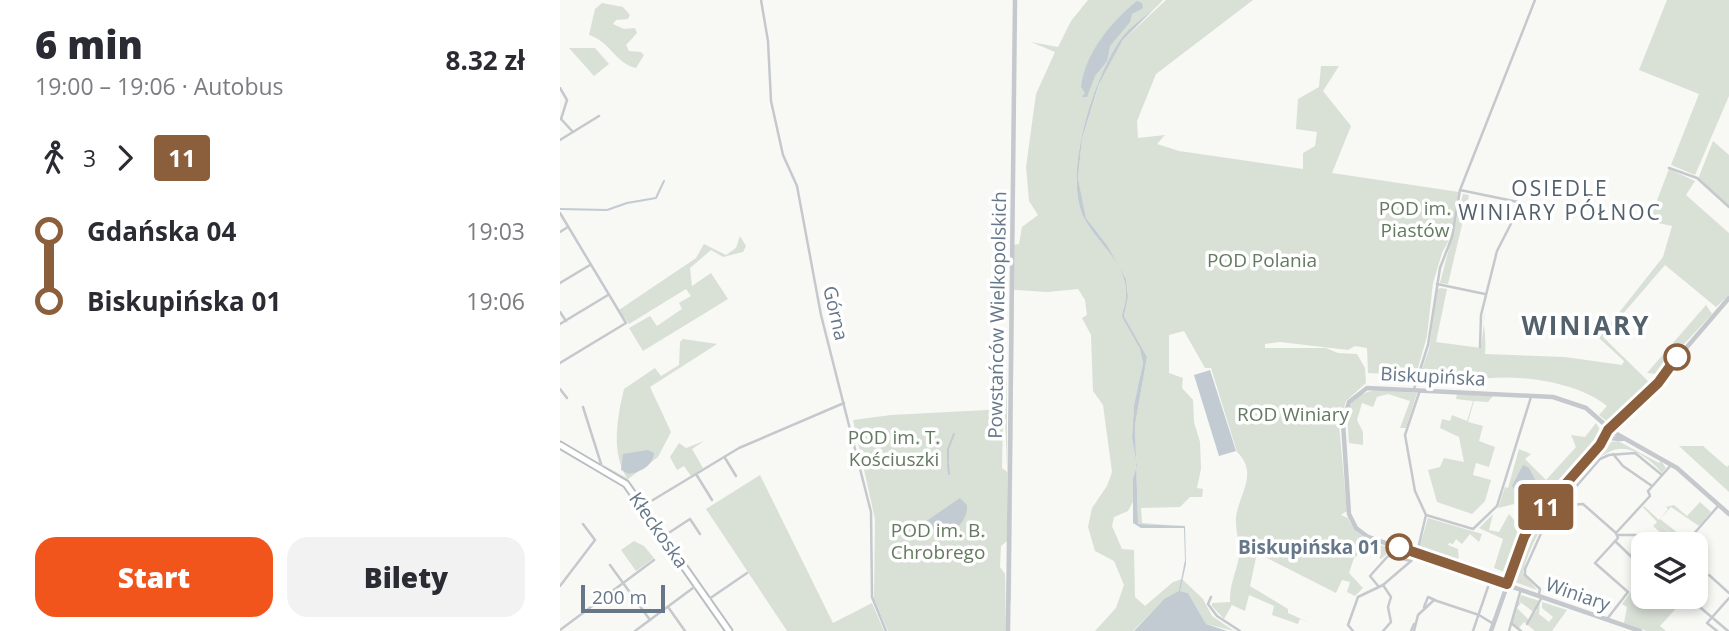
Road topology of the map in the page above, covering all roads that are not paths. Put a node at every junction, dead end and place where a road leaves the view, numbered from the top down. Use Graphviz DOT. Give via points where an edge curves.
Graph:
graph roads {
  1 [pos="761,0"];
  2 [pos="1015,0"];
  3 [pos="1535,0"];
  4 [pos="560,88"];
  5 [pos="599,116"];
  6 [pos="560,118"];
  7 [pos="573,132"];
  8 [pos="560,140"];
  9 [pos="1669,168"];
  10 [pos="1460,190"];
  11 [pos="1729,207"];
  12 [pos="560,213"];
  13 [pos="568,227"];
  14 [pos="560,232"];
  15 [pos="591,264"];
  16 [pos="560,283"];
  17 [pos="1437,284"];
  18 [pos="609,295"];
  19 [pos="1486,295"];
  20 [pos="1729,298"];
  21 [pos="560,312"];
  22 [pos="566,321"];
  23 [pos="560,324"];
  24 [pos="1480,347"];
  25 [pos="560,363"];
  26 [pos="560,389"];
  27 [pos="1417,389"];
  28 [pos="1531,395"];
  29 [pos="567,398"];
  30 [pos="844,403"];
  31 [pos="583,407"];
  32 [pos="1611,433"];
  33 [pos="560,445"];
  34 [pos="598,454"];
  35 [pos="1613,454"];
  36 [pos="724,457"];
  37 [pos="592,463"];
  38 [pos="1671,464"];
  39 [pos="602,468"];
  40 [pos="696,474"];
  41 [pos="1662,475"];
  42 [pos="736,476"];
  43 [pos="1652,486"];
  44 [pos="712,500"];
  45 [pos="1720,505"];
  46 [pos="643,506"];
  47 [pos="1561,508"];
  48 [pos="1729,514"];
  49 [pos="1426,515"];
  50 [pos="583,524"];
  51 [pos="1696,532"];
  52 [pos="700,534"];
  53 [pos="1618,534"];
  54 [pos="1631,535"];
  55 [pos="664,536"];
  56 [pos="1615,541"];
  57 [pos="1415,553"];
  58 [pos="1631,556"];
  59 [pos="653,560"];
  60 [pos="1411,561"];
  61 [pos="610,565"];
  62 [pos="747,573"];
  63 [pos="1709,575"];
  64 [pos="1490,579"];
  65 [pos="623,583"];
  66 [pos="1507,584"];
  67 [pos="698,585"];
  68 [pos="560,586"];
  69 [pos="1381,586"];
  70 [pos="1521,589"];
  71 [pos="1540,596"];
  72 [pos="1729,596"];
  73 [pos="1211,597"];
  74 [pos="708,600"];
  75 [pos="668,607"];
  76 [pos="1702,609"];
  77 [pos="1479,615"];
  78 [pos="1712,617"];
  79 [pos="1606,619"];
  80 [pos="650,620"];
  81 [pos="1511,623"];
  82 [pos="1493,624"];
  83 [pos="1527,624"];
  84 [pos="560,630"];
  85 [pos="635,631"];
  86 [pos="685,631"];
  87 [pos="729,631"];
  88 [pos="886,631"];
  89 [pos="1008,631"];
  90 [pos="1240,631"];
  91 [pos="1353,631"];
  92 [pos="1383,631"];
  93 [pos="1413,631"];
  94 [pos="1474,631"];
  95 [pos="1491,631"];
  96 [pos="1509,631"];
  97 [pos="1521,631"];
  98 [pos="1640,631"];
  99 [pos="1717,631"];
  100 [pos="1728,631"];
  1 -- 30 [label="street, Górna" via="771,101 783,155 797,186 821,315"];
  2 -- 89 [label="street, Powstańców Wielkopolskich"];
  3 -- 10 [label="street"];
  4 -- 6 [label="street" via="567,99"];
  5 -- 7 [label="street"];
  6 -- 7 [label="street"];
  7 -- 8 [label="street"];
  9 -- 11 [label="street" via="1697,177"];
  10 -- 17 [label="street"];
  10 -- 19 [label="street" via="1518,202 1519,210 1500,240"];
  12 -- 13 [label="street"];
  13 -- 14 [label="street"];
  13 -- 15 [label="street"];
  15 -- 16 [label="street"];
  15 -- 18 [label="street"];
  17 -- 19 [label="street"];
  17 -- 27 [label="street"];
  18 -- 22 [label="street"];
  18 -- 25 [label="street" via="626,323"];
  19 -- 24 [label="street"];
  20 -- 32 [label="street"];
  21 -- 22 [label="street"];
  22 -- 23 [label="street"];
  26 -- 29 [label="street"];
  27 -- 28 [label="street, Biskupińska"];
  27 -- 49 [label="street" via="1406,431 1415,491"];
  27 -- 57 [label="street, Biskupińska" via="1362,390 1347,404 1343,423 1348,509 1353,523 1368,537"];
  28 -- 32 [label="street, Biskupińska" via="1562,398 1586,408"];
  28 -- 49 [label="street" via="1497,506 1472,529"];
  30 -- 36 [label="street"];
  30 -- 88 [label="street, Górna" via="873,525 872,597"];
  31 -- 34 [label="street"];
  32 -- 38 [label="street"];
  32 -- 66 [label="street" via="1530,526"];
  33 -- 37 [label="main road, Kłeckoska"];
  34 -- 37 [label="street"];
  34 -- 39 [label="street"];
  35 -- 41 [label="street" via="1634,453"];
  35 -- 43 [label="street"];
  35 -- 47 [label="street" via="1600,459"];
  36 -- 40 [label="street"];
  36 -- 42 [label="street"];
  37 -- 39 [label="main road, Kłeckoska"];
  38 -- 41 [label="street"];
  38 -- 45 [label="street"];
  39 -- 46 [label="main road, Kłeckoska" via="626,484"];
  40 -- 44 [label="street"];
  40 -- 46 [label="street"];
  41 -- 43 [label="street"];
  43 -- 53 [label="street" via="1650,496"];
  45 -- 48 [label="street"];
  45 -- 51 [label="street"];
  46 -- 55 [label="main road, Kłeckoska"];
  47 -- 53 [label="street" via="1583,504"];
  47 -- 71 [label="street" via="1547,520 1524,571 1541,589"];
  49 -- 57 [label="street"];
  50 -- 68 [label="street" via="595,540"];
  52 -- 55 [label="street" via="690,519"];
  53 -- 54 [label="street"];
  53 -- 56 [label="street"];
  55 -- 67 [label="main road, Kłeckoska"];
  56 -- 58 [label="street"];
  56 -- 79 [label="street" via="1595,563 1628,592"];
  57 -- 60 [label="street"];
  57 -- 64 [label="street, Biskupińska"];
  59 -- 65 [label="street"];
  60 -- 69 [label="street"];
  60 -- 69 [label="street" via="1388,556 1370,576"];
  61 -- 65 [label="street"];
  62 -- 74 [label="street"];
  63 -- 72 [label="street"];
  64 -- 66 [label="street, Biskupińska"];
  64 -- 77 [label="street"];
  65 -- 80 [label="street"];
  65 -- 84 [label="street"];
  66 -- 70 [label="street, Winiary"];
  66 -- 82 [label="street"];
  67 -- 74 [label="main road, Kłeckoska"];
  67 -- 75 [label="street"];
  69 -- 91 [label="street" via="1358,597 1348,625"];
  69 -- 92 [label="street" via="1391,595 1391,622"];
  70 -- 71 [label="street, Winiary"];
  70 -- 81 [label="street"];
  71 -- 79 [label="street, Winiary"];
  71 -- 83 [label="street"];
  72 -- 78 [label="street"];
  73 -- 90 [label="street" via="1208,604 1214,614"];
  74 -- 87 [label="main road, Kłeckoska"];
  75 -- 80 [label="street"];
  75 -- 86 [label="street"];
  76 -- 78 [label="street"];
  77 -- 82 [label="street"];
  77 -- 93 [label="street" via="1435,600 1418,615"];
  77 -- 94 [label="street"];
  78 -- 99 [label="street" via="1707,623"];
  78 -- 100 [label="street"];
  79 -- 98 [label="street, Winiary"];
  80 -- 85 [label="street"];
  81 -- 96 [label="street"];
  81 -- 97 [label="street"];
  82 -- 95 [label="street"];
}
